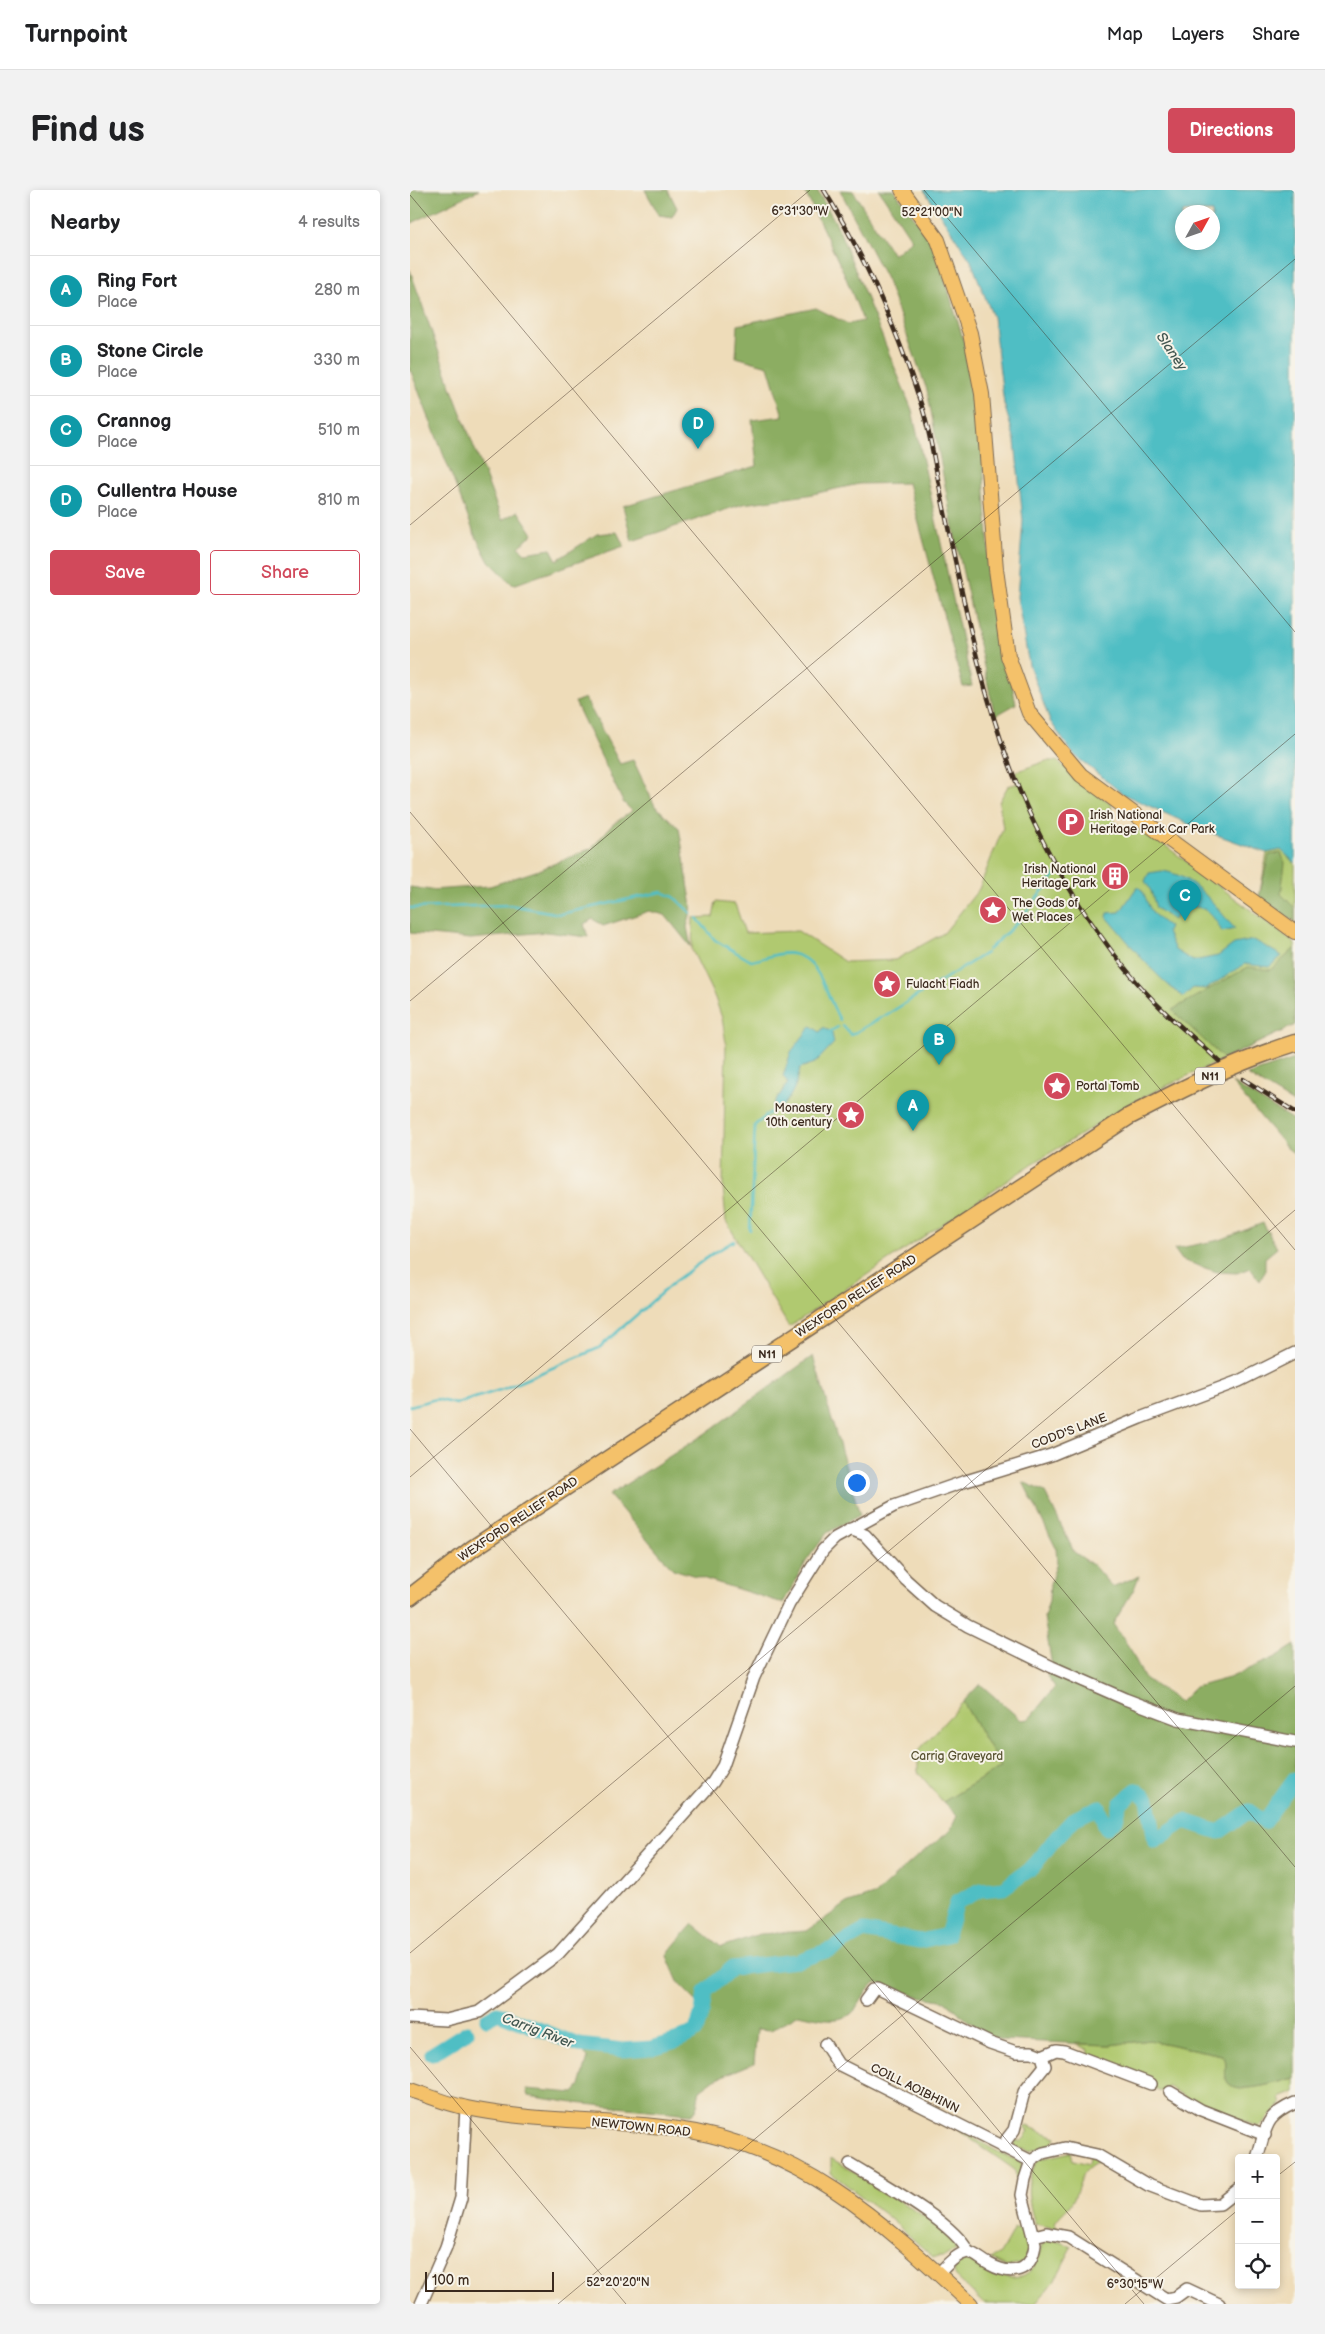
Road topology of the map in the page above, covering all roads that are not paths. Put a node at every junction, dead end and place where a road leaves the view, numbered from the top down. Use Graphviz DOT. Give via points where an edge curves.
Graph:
graph roads {
  1 [pos="902,190"];
  2 [pos="1295,932"];
  3 [pos="1295,1043"];
  4 [pos="1295,1353"];
  5 [pos="850,1529"];
  6 [pos="410,1597"];
  7 [pos="1295,1742"];
  8 [pos="866,2000"];
  9 [pos="410,2018"];
  10 [pos="825,2044"];
  11 [pos="1042,2056"];
  12 [pos="1151,2084"];
  13 [pos="410,2090"];
  14 [pos="1170,2092"];
  15 [pos="1295,2103"];
  16 [pos="466,2108"];
  17 [pos="1265,2135"];
  18 [pos="1003,2148"];
  19 [pos="1258,2154"];
  20 [pos="1031,2160"];
  21 [pos="850,2164"];
  22 [pos="1235,2192"];
  23 [pos="1034,2236"];
  24 [pos="968,2252"];
  25 [pos="938,2274"];
  26 [pos="421,2304"];
  27 [pos="971,2304"];
  28 [pos="1219,2304"];
  1 -- 2 [label="main road" via="938,240 970,333 982,394 996,569 1008,656 1029,713 1081,775"];
  3 -- 6 [label="highway, WEXFORD RELIEF ROAD / N11" via="1190,1085 1128,1117 593,1469 472,1550"];
  4 -- 5 [label="street, CODD'S LANE" via="1239,1381 1051,1454 894,1506"];
  5 -- 7 [label="street" via="866,1534 914,1588 935,1606 968,1626 1125,1699 1178,1719"];
  5 -- 9 [label="street, CODD'S LANE" via="823,1550 789,1604 754,1677 724,1766 577,1935 558,1954 479,2012 446,2020"];
  8 -- 11 [label="street" via="874,1989 878,1989 990,2043"];
  10 -- 18 [label="street, COILL AOIBHINN" via="838,2064"];
  11 -- 12 [label="street" via="1056,2050 1064,2051"];
  11 -- 18 [label="street" via="1043,2071 1024,2092 1014,2130"];
  13 -- 16 [label="main road, NEWTOWN ROAD"];
  14 -- 17 [label="street" via="1201,2110"];
  15 -- 17 [label="street" via="1274,2114"];
  16 -- 25 [label="main road, NEWTOWN ROAD" via="530,2118 672,2128 725,2138 757,2149 784,2160 842,2193"];
  16 -- 26 [label="street" via="461,2198 446,2247"];
  17 -- 19 [label="street"];
  18 -- 20 [label="street, COILL AOIBHINN"];
  20 -- 22 [label="street" via="1043,2153 1065,2148 1082,2150 1164,2192 1201,2205 1220,2204"];
  20 -- 23 [label="street" via="1022,2195"];
  21 -- 24 [label="street" via="937,2221 958,2237"];
  23 -- 24 [label="street" via="1031,2259 1022,2269 1013,2272 996,2268"];
  23 -- 28 [label="street" via="1046,2232 1068,2237 1166,2299 1188,2289"];
  24 -- 25 [label="street" via="950,2261"];
  25 -- 27 [label="main road, NEWTOWN ROAD"];
}
